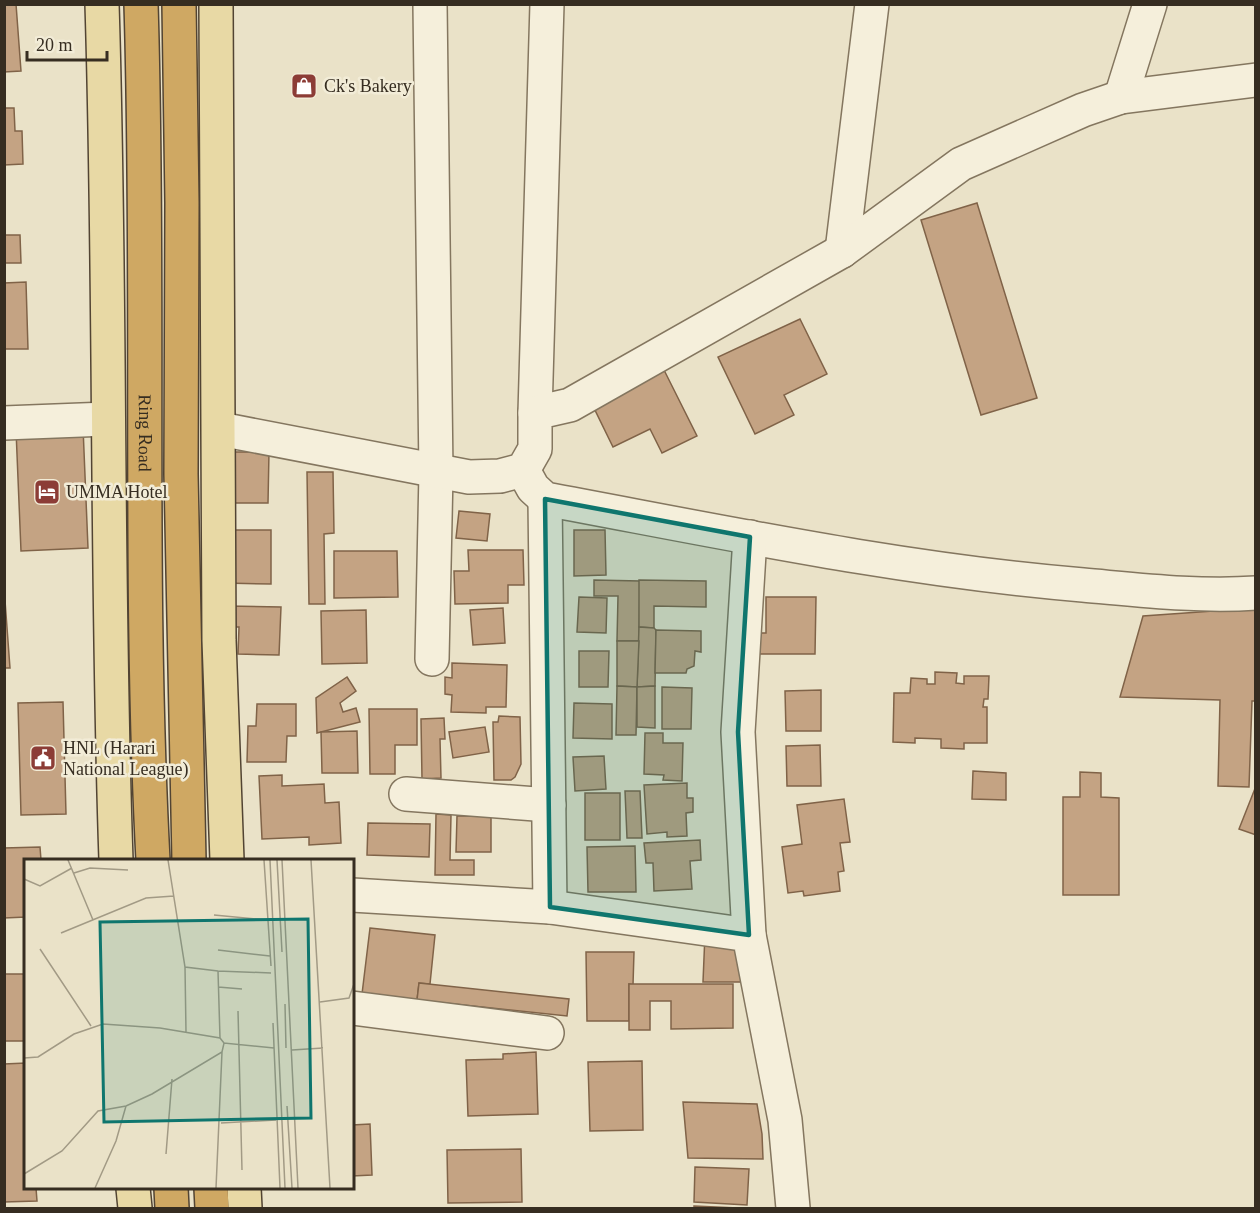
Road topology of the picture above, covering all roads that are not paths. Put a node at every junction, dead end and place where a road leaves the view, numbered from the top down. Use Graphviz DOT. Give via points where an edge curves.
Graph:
graph roads {
  1 [pos="102,4"];
  2 [pos="141,4"];
  3 [pos="179,4"];
  4 [pos="216,4"];
  5 [pos="430,4"];
  6 [pos="547,4"];
  7 [pos="872,4"];
  8 [pos="1150,4"];
  9 [pos="1256,80"];
  10 [pos="1121,97"];
  11 [pos="842,251"];
  12 [pos="536,413"];
  13 [pos="106,419"];
  14 [pos="4,423"];
  15 [pos="220,429"];
  16 [pos="524,470"];
  17 [pos="436,473"];
  18 [pos="544,499"];
  19 [pos="750,537"];
  20 [pos="1256,593"];
  21 [pos="432,659"];
  22 [pos="406,794"];
  23 [pos="549,805"];
  24 [pos="116,859"];
  25 [pos="153,859"];
  26 [pos="189,859"];
  27 [pos="227,859"];
  28 [pos="354,895"];
  29 [pos="550,907"];
  30 [pos="749,935"];
  31 [pos="354,1008"];
  32 [pos="547,1033"];
  33 [pos="133,1189"];
  34 [pos="171,1189"];
  35 [pos="211,1189"];
  36 [pos="135,1209"];
  37 [pos="172,1209"];
  38 [pos="212,1209"];
  39 [pos="793,1209"];
  1 -- 13 [label="main road"];
  2 -- 25 [label="highway, Ring Road" via="145,132 143,536"];
  3 -- 26 [label="highway" via="181,474"];
  4 -- 15 [label="main road"];
  5 -- 17 [label="street"];
  6 -- 12 [label="street"];
  7 -- 11 [label="street"];
  8 -- 10 [label="street"];
  9 -- 10 [label="street"];
  10 -- 11 [label="street" via="961,164"];
  11 -- 12 [label="street" via="570,405"];
  12 -- 16 [label="street" via="535,449"];
  13 -- 14 [label="street"];
  13 -- 24 [label="main road"];
  15 -- 17 [label="street"];
  15 -- 27 [label="main road" via="219,640"];
  16 -- 17 [label="street" via="500,476"];
  16 -- 18 [label="street"];
  17 -- 21 [label="street"];
  18 -- 19 [label="street"];
  18 -- 23 [label="street"];
  19 -- 20 [label="street" via="909,565 1040,582 1165,592"];
  19 -- 30 [label="street" via="738,732"];
  22 -- 23 [label="street"];
  23 -- 29 [label="street"];
  28 -- 29 [label="street"];
  29 -- 30 [label="street"];
  30 -- 39 [label="street" via="785,1120"];
  31 -- 32 [label="street"];
  33 -- 36 [label="main road"];
  34 -- 37 [label="highway"];
  35 -- 38 [label="highway"];
}
